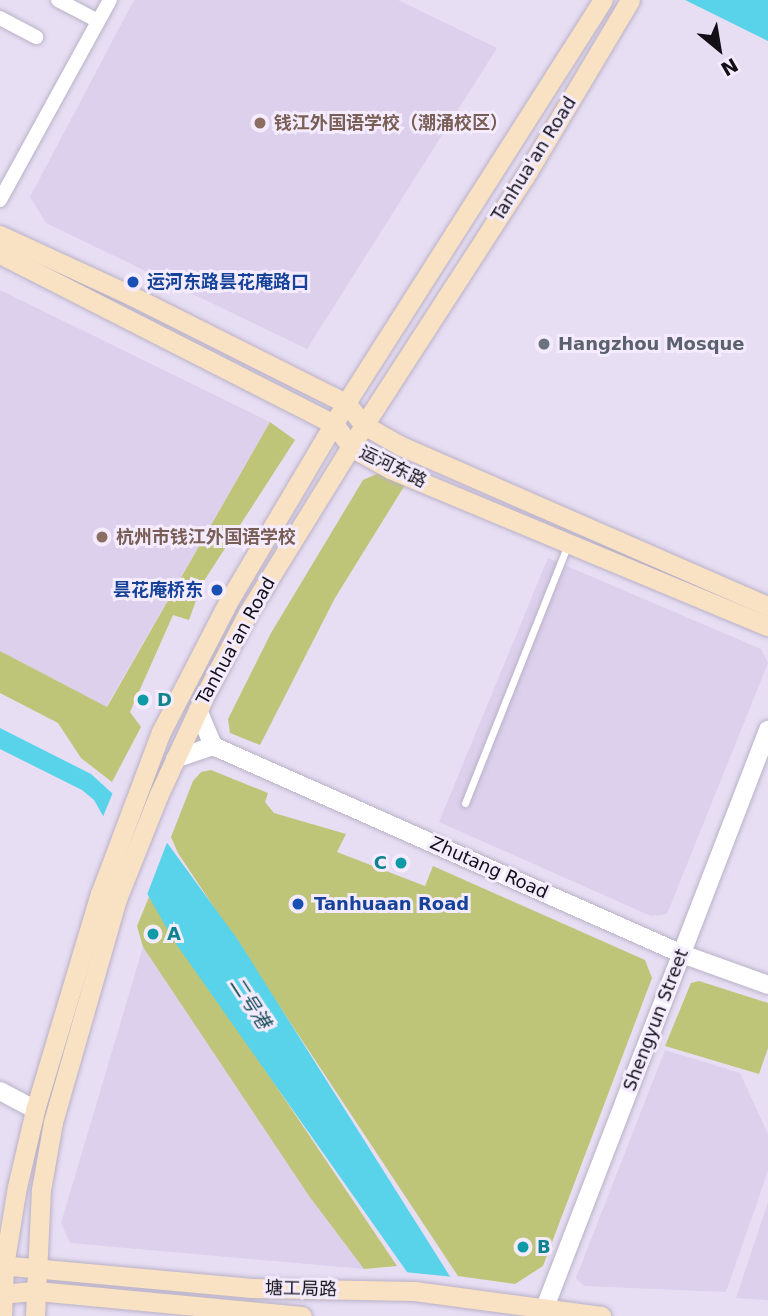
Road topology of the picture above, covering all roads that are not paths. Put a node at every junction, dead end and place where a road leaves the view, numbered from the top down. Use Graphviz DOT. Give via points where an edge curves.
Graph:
graph roads {
  1 [pos="58,0"];
  2 [pos="110,0"];
  3 [pos="603,0"];
  4 [pos="630,0"];
  5 [pos="0,18"];
  6 [pos="98,21"];
  7 [pos="36,37"];
  8 [pos="0,200"];
  9 [pos="0,235"];
  10 [pos="0,254"];
  11 [pos="346,403"];
  12 [pos="334,425"];
  13 [pos="364,425"];
  14 [pos="352,447"];
  15 [pos="569,543"];
  16 [pos="768,606"];
  17 [pos="768,626"];
  18 [pos="198,710"];
  19 [pos="768,730"];
  20 [pos="213,746"];
  21 [pos="175,759"];
  22 [pos="465,803"];
  23 [pos="108,896"];
  24 [pos="682,954"];
  25 [pos="768,985"];
  26 [pos="0,1091"];
  27 [pos="35,1110"];
  28 [pos="2,1266"];
  29 [pos="36,1267"];
  30 [pos="37,1291"];
  31 [pos="2,1295"];
  32 [pos="544,1310"];
  33 [pos="2,1316"];
  34 [pos="35,1316"];
  35 [pos="302,1316"];
  36 [pos="601,1316"];
  1 -- 6 [label="street"];
  2 -- 6 [label="street"];
  3 -- 11 [label="main road, Tanhua'an Road"];
  4 -- 13 [label="main road, Tanhua'an Road" via="523,178"];
  5 -- 7 [label="street"];
  6 -- 8 [label="street"];
  9 -- 11 [label="main road, 运河东路"];
  10 -- 12 [label="main road, 运河东路"];
  11 -- 12 [label="main road, Tanhua'an Road"];
  11 -- 13 [label="main road, 运河东路"];
  12 -- 14 [label="main road, 运河东路"];
  12 -- 23 [label="main road, Tanhua'an Road" via="190,672 139,784"];
  13 -- 14 [label="main road, Tanhua'an Road"];
  13 -- 16 [label="main road, 运河东路" via="399,445"];
  14 -- 15 [label="main road, 运河东路" via="390,468"];
  14 -- 18 [label="main road, Tanhua'an Road" via="248,613"];
  15 -- 17 [label="main road, 运河东路"];
  15 -- 22 [label="lane"];
  18 -- 20 [label="street"];
  18 -- 21 [label="main road, Tanhua'an Road"];
  19 -- 24 [label="street, Shengyun Street"];
  20 -- 21 [label="street"];
  20 -- 24 [label="street, Zhutang Road"];
  21 -- 23 [label="main road, Tanhua'an Road"];
  23 -- 27 [label="main road, Tanhua'an Road"];
  23 -- 29 [label="main road, Tanhua'an Road" via="53,1122 41,1190"];
  24 -- 25 [label="street, Zhutang Road"];
  24 -- 32 [label="street, Shengyun Street"];
  26 -- 27 [label="street"];
  27 -- 28 [label="main road, Tanhua'an Road"];
  28 -- 29 [label="main road, 塘工局路"];
  28 -- 31 [label="main road, Tanhua'an Road"];
  29 -- 30 [label="main road, Tanhua'an Road"];
  29 -- 32 [label="main road, 塘工局路" via="252,1287 414,1292"];
  30 -- 31 [label="main road, 塘工局路"];
  30 -- 34 [label="main road, Tanhua'an Road"];
  30 -- 35 [label="main road, 塘工局路"];
  31 -- 33 [label="main road, Tanhua'an Road"];
  32 -- 36 [label="main road, 塘工局路"];
}
